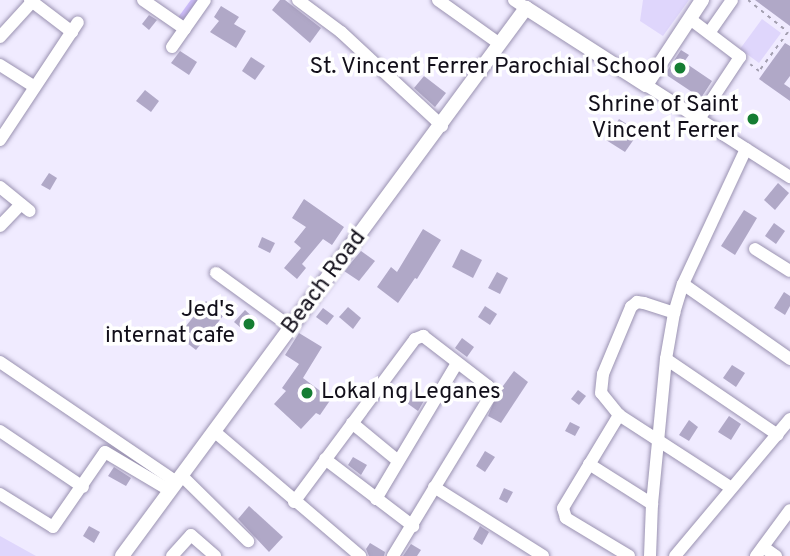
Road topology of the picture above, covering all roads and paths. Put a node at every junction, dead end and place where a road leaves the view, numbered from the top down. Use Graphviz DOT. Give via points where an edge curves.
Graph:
graph roads {
  1 [pos="143,0"];
  2 [pos="205,0"];
  3 [pos="298,0"];
  4 [pos="438,0"];
  5 [pos="702,0"];
  6 [pos="748,0"];
  7 [pos="31,1"];
  8 [pos="520,4"];
  9 [pos="731,7"];
  10 [pos="690,19"];
  11 [pos="185,29"];
  12 [pos="709,33"];
  13 [pos="0,37"];
  14 [pos="500,44"];
  15 [pos="172,47"];
  16 [pos="0,65"];
  17 [pos="759,71"];
  18 [pos="646,85"];
  19 [pos="35,87"];
  20 [pos="699,119"];
  21 [pos="442,126"];
  22 [pos="2,131"];
  23 [pos="746,149"];
  24 [pos="790,177"];
  25 [pos="0,187"];
  26 [pos="0,226"];
  27 [pos="755,249"];
  28 [pos="790,271"];
  29 [pos="216,273"];
  30 [pos="683,284"];
  31 [pos="674,313"];
  32 [pos="292,328"];
  33 [pos="666,359"];
  34 [pos="790,359"];
  35 [pos="0,362"];
  36 [pos="457,363"];
  37 [pos="619,415"];
  38 [pos="790,419"];
  39 [pos="352,423"];
  40 [pos="0,431"];
  41 [pos="215,432"];
  42 [pos="778,435"];
  43 [pos="660,441"];
  44 [pos="325,459"];
  45 [pos="397,460"];
  46 [pos="589,464"];
  47 [pos="175,482"];
  48 [pos="83,487"];
  49 [pos="730,487"];
  50 [pos="434,488"];
  51 [pos="0,494"];
  52 [pos="376,499"];
  53 [pos="295,502"];
  54 [pos="652,504"];
  55 [pos="788,517"];
  56 [pos="413,526"];
  57 [pos="248,541"];
  58 [pos="759,552"];
  59 [pos="129,553"];
  60 [pos="172,556"];
  61 [pos="215,556"];
  62 [pos="360,556"];
  63 [pos="393,556"];
  64 [pos="543,556"];
  65 [pos="629,556"];
  66 [pos="650,556"];
  67 [pos="675,556"];
  68 [pos="776,556"];
  1 -- 11 [label="street"];
  2 -- 11 [label="street"];
  3 -- 21 [label="street" via="341,32"];
  4 -- 14 [label="street"];
  5 -- 10 [label="main road"];
  6 -- 17 [label="path" via="788,32"];
  7 -- 13 [label="street"];
  7 -- 19 [label="street" via="75,27"];
  8 -- 14 [label="main road, Beach Road"];
  8 -- 18 [label="main road"];
  9 -- 12 [label="street"];
  10 -- 12 [label="street"];
  10 -- 18 [label="main road"];
  11 -- 15 [label="street"];
  12 -- 20 [label="street" via="740,57"];
  14 -- 21 [label="main road, Beach Road"];
  16 -- 19 [label="street"];
  18 -- 20 [label="street"];
  19 -- 22 [label="street"];
  20 -- 23 [label="street"];
  21 -- 32 [label="main road, Beach Road"];
  23 -- 24 [label="street"];
  23 -- 30 [label="street"];
  25 -- 26 [label="street" via="25,207"];
  27 -- 28 [label="street"];
  29 -- 32 [label="street"];
  30 -- 31 [label="street"];
  30 -- 34 [label="street"];
  31 -- 33 [label="street"];
  31 -- 37 [label="street" via="637,302 631,307 601,393"];
  32 -- 41 [label="main road, Beach Road"];
  33 -- 42 [label="street"];
  33 -- 43 [label="street"];
  35 -- 47 [label="street"];
  36 -- 39 [label="street" via="419,335"];
  36 -- 45 [label="street"];
  36 -- 50 [label="street" via="488,386 489,398"];
  37 -- 43 [label="street"];
  37 -- 46 [label="street"];
  38 -- 42 [label="street"];
  39 -- 44 [label="street"];
  39 -- 45 [label="street"];
  40 -- 48 [label="street"];
  41 -- 47 [label="main road, Beach Road"];
  41 -- 53 [label="street"];
  42 -- 49 [label="street"];
  43 -- 49 [label="street"];
  43 -- 54 [label="street"];
  44 -- 52 [label="street"];
  44 -- 53 [label="street"];
  45 -- 52 [label="street"];
  46 -- 54 [label="street"];
  46 -- 65 [label="street" via="563,514"];
  47 -- 48 [label="street" via="105,452"];
  47 -- 57 [label="street"];
  47 -- 59 [label="main road, Beach Road"];
  48 -- 51 [label="street" via="53,527"];
  49 -- 67 [label="street"];
  50 -- 56 [label="street"];
  50 -- 64 [label="street"];
  52 -- 56 [label="street"];
  53 -- 62 [label="street"];
  54 -- 66 [label="street"];
  55 -- 58 [label="street"];
  56 -- 63 [label="street"];
  58 -- 68 [label="street"];
  60 -- 61 [label="street" via="191,535"];
}
